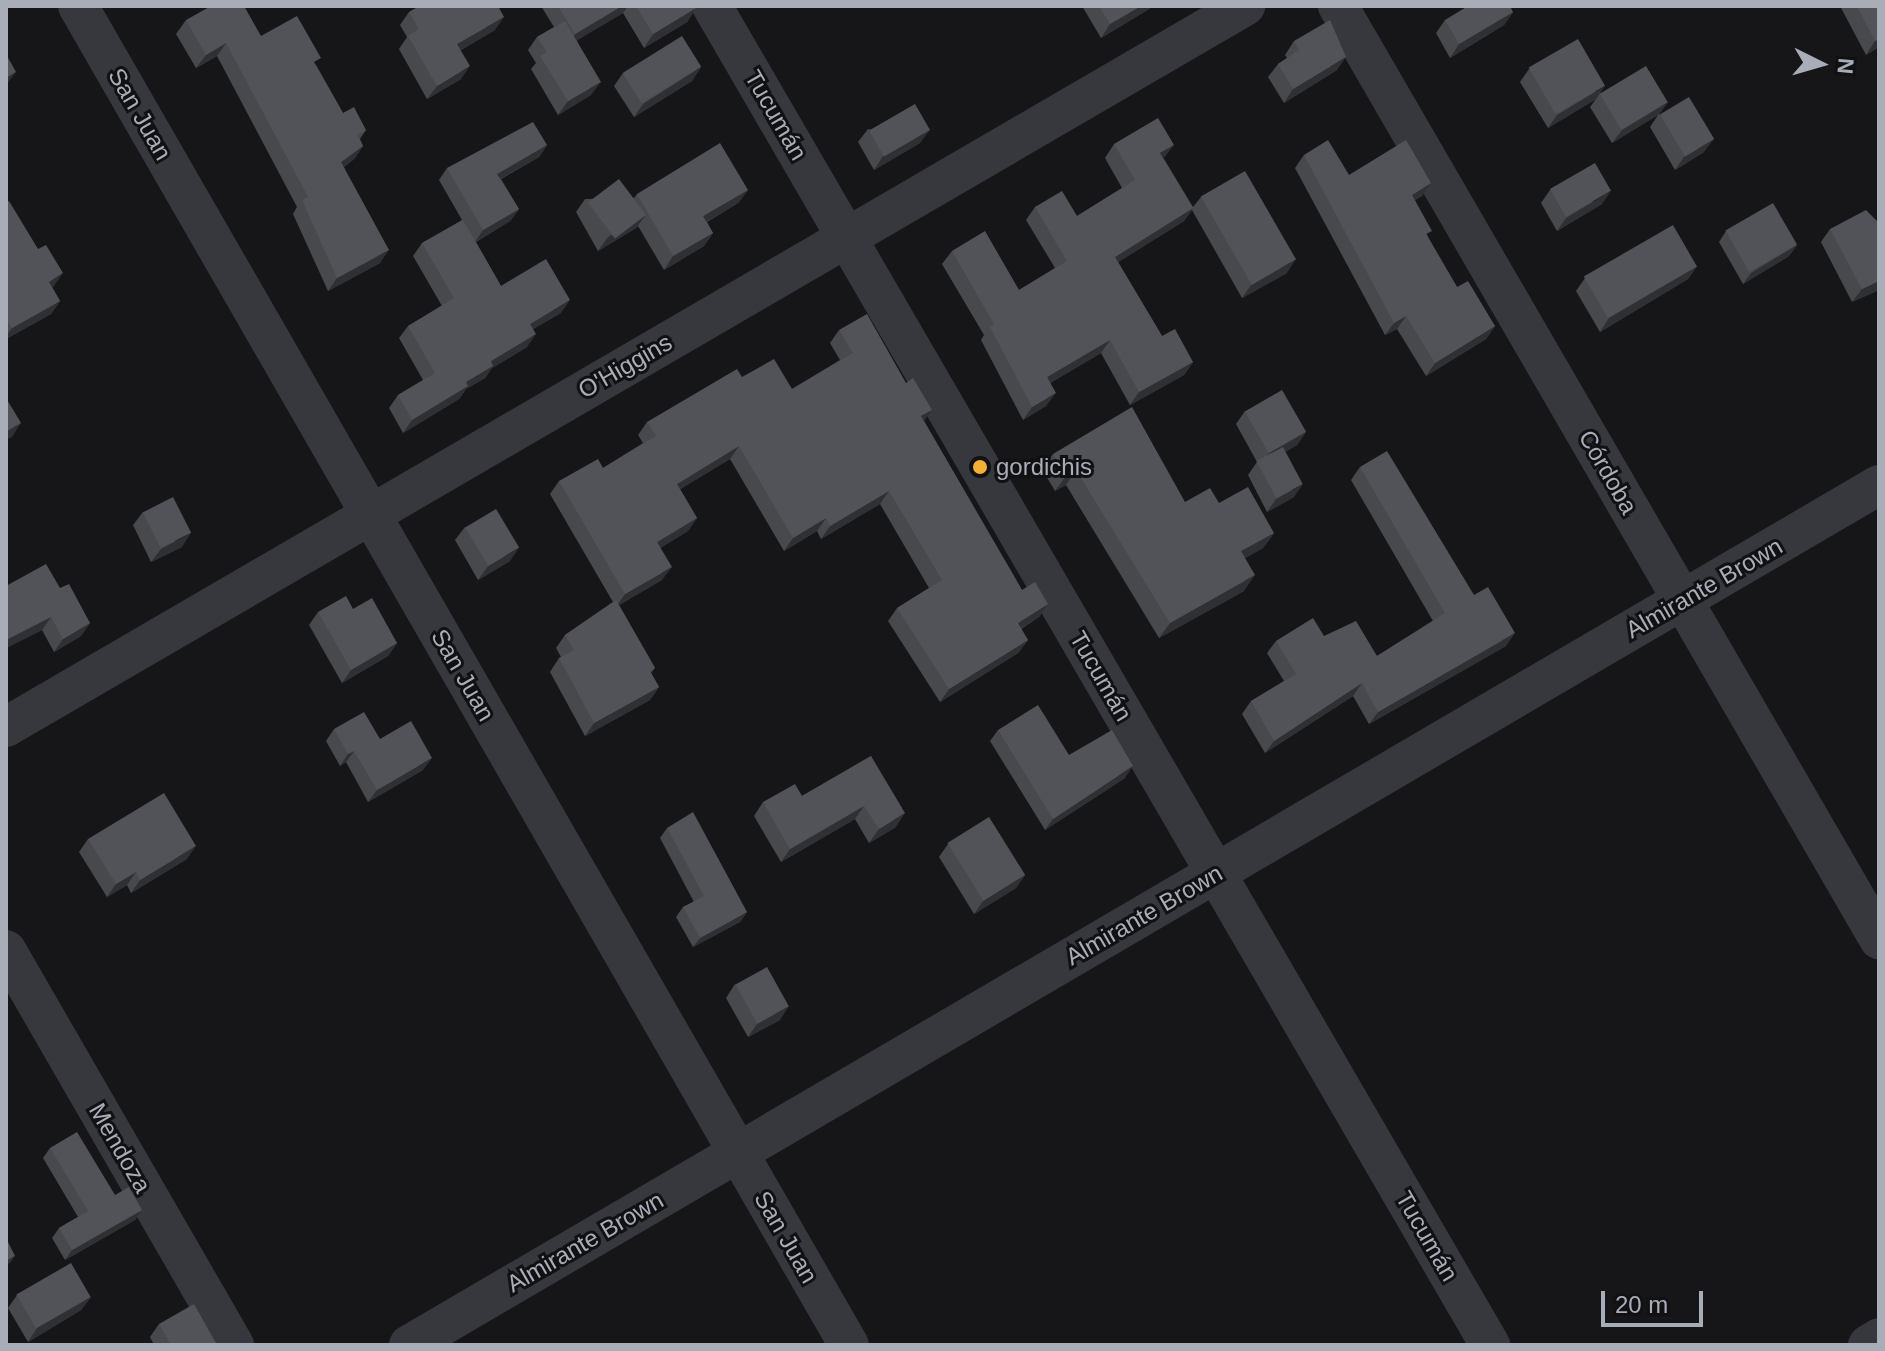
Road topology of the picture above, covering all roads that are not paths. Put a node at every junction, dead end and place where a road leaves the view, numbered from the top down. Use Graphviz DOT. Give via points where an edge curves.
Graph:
graph roads {
  1 [pos="78,6"];
  2 [pos="712,6"];
  3 [pos="1245,6"];
  4 [pos="1338,6"];
  5 [pos="847,237"];
  6 [pos="1879,485"];
  7 [pos="371,515"];
  8 [pos="1682,600"];
  9 [pos="6,727"];
  10 [pos="1216,873"];
  11 [pos="1879,939"];
  12 [pos="6,950"];
  13 [pos="738,1153"];
  14 [pos="1879,1338"];
  15 [pos="234,1345"];
  16 [pos="409,1345"];
  17 [pos="849,1345"];
  18 [pos="1490,1345"];
  19 [pos="1868,1345"];
  1 -- 7 [label="street, San Juan"];
  2 -- 5 [label="street, Tucumán"];
  3 -- 5 [label="street, O'Higgins"];
  4 -- 8 [label="street, Córdoba"];
  5 -- 7 [label="street, O'Higgins"];
  5 -- 10 [label="street, Tucumán"];
  6 -- 8 [label="street, Almirante Brown"];
  7 -- 9 [label="street, O'Higgins"];
  7 -- 13 [label="street, San Juan"];
  8 -- 10 [label="street, Almirante Brown"];
  8 -- 11 [label="street, Córdoba"];
  10 -- 13 [label="street, Almirante Brown"];
  10 -- 18 [label="street, Tucumán"];
  12 -- 15 [label="street, Mendoza"];
  13 -- 16 [label="street, Almirante Brown"];
  13 -- 17 [label="street, San Juan"];
  14 -- 19 [label="street"];
}
